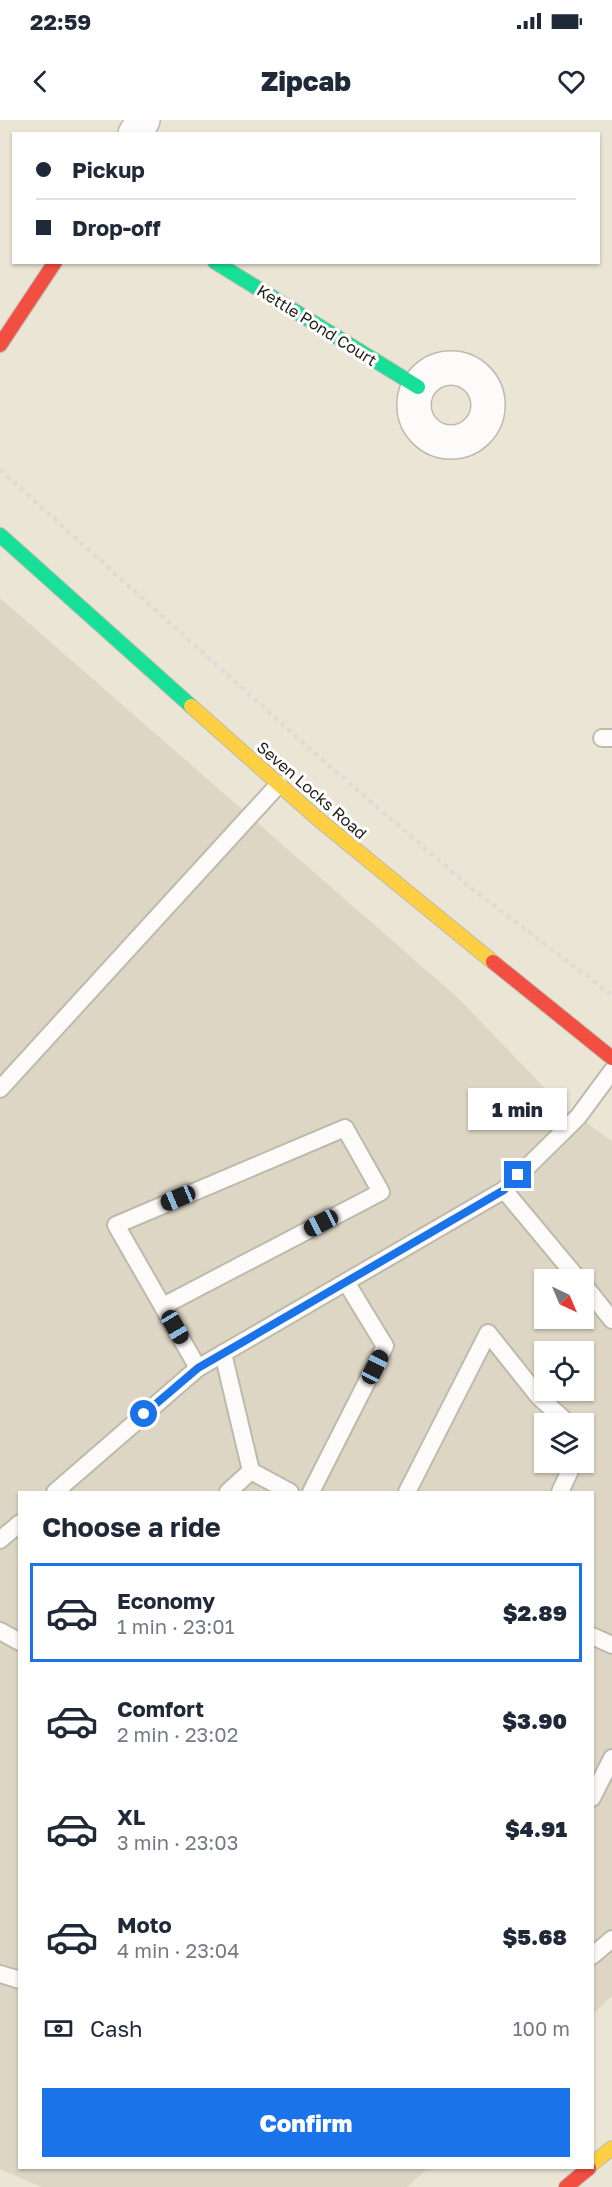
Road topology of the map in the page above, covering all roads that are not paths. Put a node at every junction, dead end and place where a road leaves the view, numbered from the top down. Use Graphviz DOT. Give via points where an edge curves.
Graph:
graph roads {
  1 [pos="54,264"];
  2 [pos="218,264"];
  3 [pos="0,345"];
  4 [pos="418,387"];
  5 [pos="0,535"];
  6 [pos="279,784"];
  7 [pos="612,1058"];
  8 [pos="612,1071"];
  9 [pos="0,1089"];
  10 [pos="504,1190"];
  11 [pos="570,1269"];
  12 [pos="345,1282"];
  13 [pos="594,1298"];
  14 [pos="163,1306"];
  15 [pos="612,1320"];
  16 [pos="223,1353"];
  17 [pos="198,1368"];
  18 [pos="557,1413"];
  19 [pos="251,1471"];
  20 [pos="568,1473"];
  21 [pos="56,1491"];
  22 [pos="229,1491"];
  23 [pos="288,1491"];
  24 [pos="312,1491"];
  25 [pos="408,1491"];
  26 [pos="560,1491"];
  27 [pos="18,1525"];
  28 [pos="0,1540"];
  29 [pos="0,1631"];
  30 [pos="594,1637"];
  31 [pos="18,1641"];
  32 [pos="612,1645"];
  33 [pos="612,1758"];
  34 [pos="594,1794"];
  35 [pos="612,1939"];
  36 [pos="594,1954"];
  37 [pos="0,1974"];
  38 [pos="18,1979"];
  39 [pos="612,2148"];
  40 [pos="594,2162"];
  41 [pos="588,2169"];
  42 [pos="566,2187"];
  1 -- 3 [label="main road"];
  2 -- 4 [label="main road, Kettle Pond Court"];
  5 -- 6 [label="main road, Seven Locks Road"];
  6 -- 7 [label="main road, Seven Locks Road"];
  6 -- 9 [label="lane"];
  8 -- 10 [label="lane" via="578,1117"];
  10 -- 11 [label="lane"];
  10 -- 12 [label="lane"];
  12 -- 16 [label="lane"];
  12 -- 24 [label="lane" via="385,1346"];
  13 -- 15 [label="lane"];
  14 -- 14 [label="lane" via="116,1225 345,1128 381,1192"];
  14 -- 17 [label="lane"];
  16 -- 17 [label="lane"];
  16 -- 19 [label="lane"];
  17 -- 21 [label="lane"];
  18 -- 25 [label="lane" via="539,1397 488,1333"];
  19 -- 22 [label="lane"];
  19 -- 23 [label="lane"];
  20 -- 26 [label="lane"];
  27 -- 28 [label="lane"];
  29 -- 31 [label="lane"];
  30 -- 32 [label="lane"];
  33 -- 34 [label="lane"];
  35 -- 36 [label="lane"];
  37 -- 38 [label="lane"];
  39 -- 40 [label="main road"];
  41 -- 42 [label="main road"];
}
